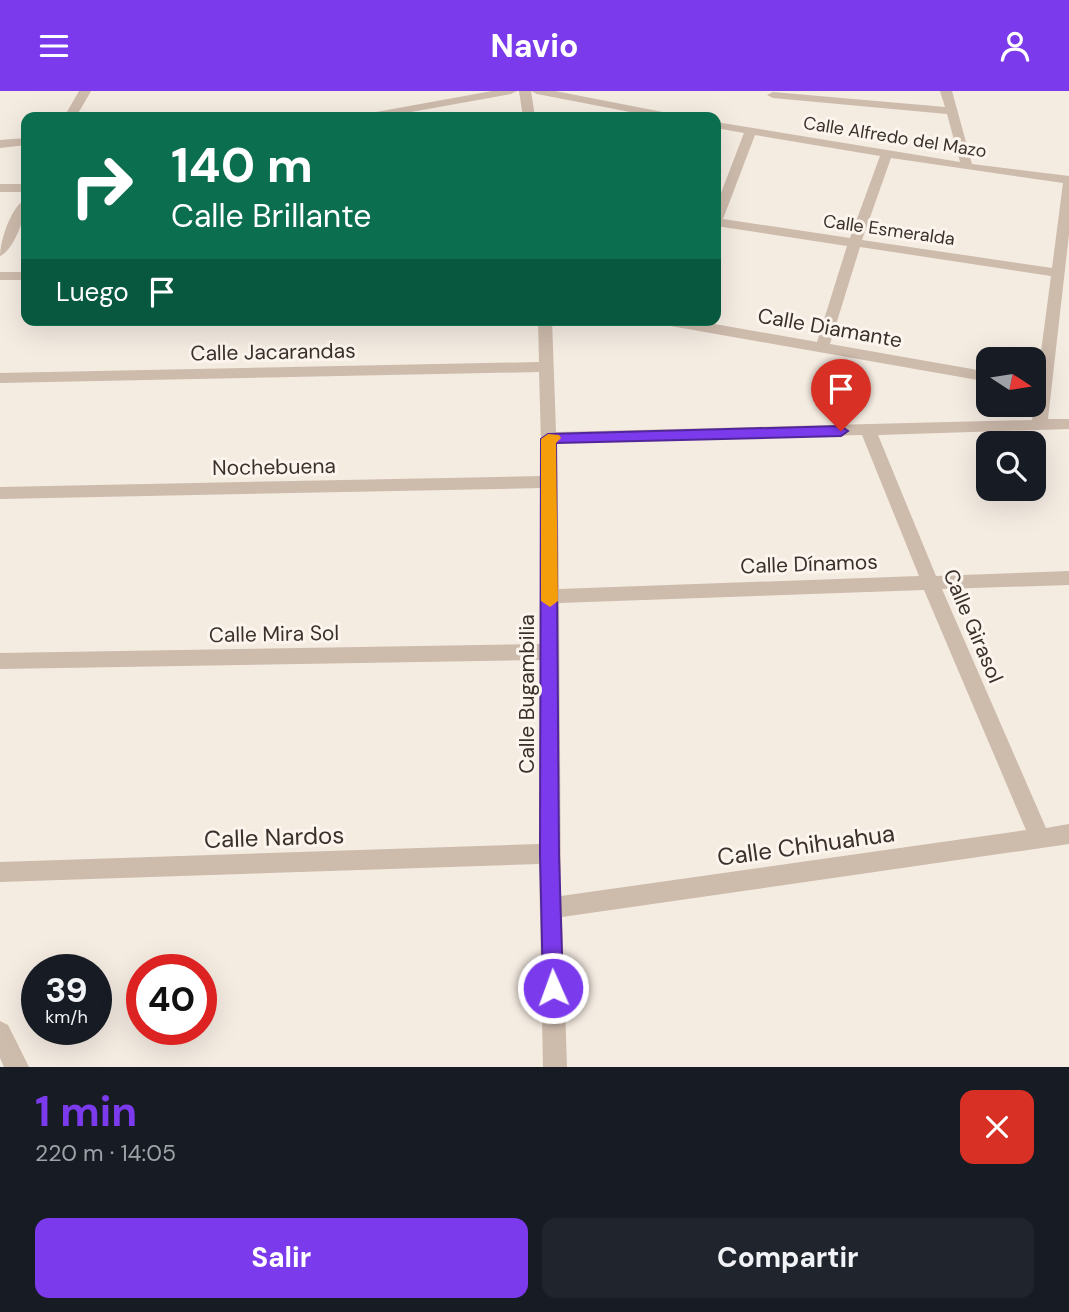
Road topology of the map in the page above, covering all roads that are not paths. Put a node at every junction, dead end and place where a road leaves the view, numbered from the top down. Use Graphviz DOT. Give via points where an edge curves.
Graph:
graph roads {
  1 [pos="85,91"];
  2 [pos="511,91"];
  3 [pos="525,91"];
  4 [pos="537,91"];
  5 [pos="946,91"];
  6 [pos="773,95"];
  7 [pos="952,111"];
  8 [pos="73,112"];
  9 [pos="393,112"];
  10 [pos="528,112"];
  11 [pos="647,112"];
  12 [pos="721,126"];
  13 [pos="750,132"];
  14 [pos="21,142"];
  15 [pos="0,144"];
  16 [pos="886,155"];
  17 [pos="967,167"];
  18 [pos="1069,180"];
  19 [pos="0,188"];
  20 [pos="21,188"];
  21 [pos="721,209"];
  22 [pos="21,212"];
  23 [pos="721,223"];
  24 [pos="855,243"];
  25 [pos="0,252"];
  26 [pos="1058,272"];
  27 [pos="0,276"];
  28 [pos="21,276"];
  29 [pos="545,326"];
  30 [pos="701,326"];
  31 [pos="1046,347"];
  32 [pos="822,348"];
  33 [pos="546,367"];
  34 [pos="976,375"];
  35 [pos="0,378"];
  36 [pos="1040,417"];
  37 [pos="1069,424"];
  38 [pos="1040,426"];
  39 [pos="867,431"];
  40 [pos="548,439"];
  41 [pos="550,482"];
  42 [pos="0,493"];
  43 [pos="1069,578"];
  44 [pos="930,583"];
  45 [pos="550,596"];
  46 [pos="549,652"];
  47 [pos="0,661"];
  48 [pos="1069,834"];
  49 [pos="1041,838"];
  50 [pos="550,854"];
  51 [pos="0,872"];
  52 [pos="551,908"];
  53 [pos="0,1033"];
  54 [pos="17,1067"];
  55 [pos="555,1067"];
  1 -- 8 [label="street"];
  2 -- 9 [label="street"];
  3 -- 10 [label="street"];
  4 -- 11 [label="street"];
  5 -- 7 [label="street"];
  6 -- 7 [label="street"];
  7 -- 17 [label="street"];
  12 -- 13 [label="street, Calle Alfredo del Mazo"];
  13 -- 16 [label="street, Calle Alfredo del Mazo"];
  13 -- 21 [label="street"];
  14 -- 15 [label="street"];
  16 -- 17 [label="street, Calle Alfredo del Mazo"];
  16 -- 24 [label="street"];
  17 -- 18 [label="street, Calle Alfredo del Mazo"];
  18 -- 26 [label="street"];
  19 -- 20 [label="street"];
  22 -- 25 [label="street"];
  23 -- 24 [label="street, Calle Esmeralda"];
  24 -- 26 [label="street, Calle Esmeralda"];
  24 -- 32 [label="street"];
  26 -- 31 [label="street"];
  27 -- 28 [label="street"];
  29 -- 33 [label="street, Calle Bugambilia"];
  30 -- 32 [label="street, Calle Diamante"];
  32 -- 34 [label="street, Calle Diamante"];
  33 -- 35 [label="street, Calle Jacarandas"];
  33 -- 40 [label="street, Calle Bugambilia"];
  36 -- 38 [label="street"];
  37 -- 38 [label="street"];
  38 -- 39 [label="street"];
  39 -- 40 [label="street"];
  39 -- 44 [label="street, Calle Girasol"];
  40 -- 41 [label="street, Calle Bugambilia"];
  41 -- 42 [label="street, Nochebuena"];
  41 -- 45 [label="street, Calle Bugambilia"];
  43 -- 44 [label="street, Calle Dínamos"];
  44 -- 45 [label="street, Calle Dínamos"];
  44 -- 49 [label="street, Calle Girasol"];
  45 -- 46 [label="street, Calle Bugambilia"];
  46 -- 47 [label="street, Calle Mira Sol"];
  46 -- 50 [label="street, Calle Bugambilia"];
  48 -- 49 [label="street, Calle Chihuahua"];
  49 -- 52 [label="street, Calle Chihuahua"];
  50 -- 51 [label="street, Calle Nardos"];
  50 -- 52 [label="street, Calle Bugambilia"];
  52 -- 55 [label="street, Calle Bugambilia"];
  53 -- 54 [label="street"];
}
